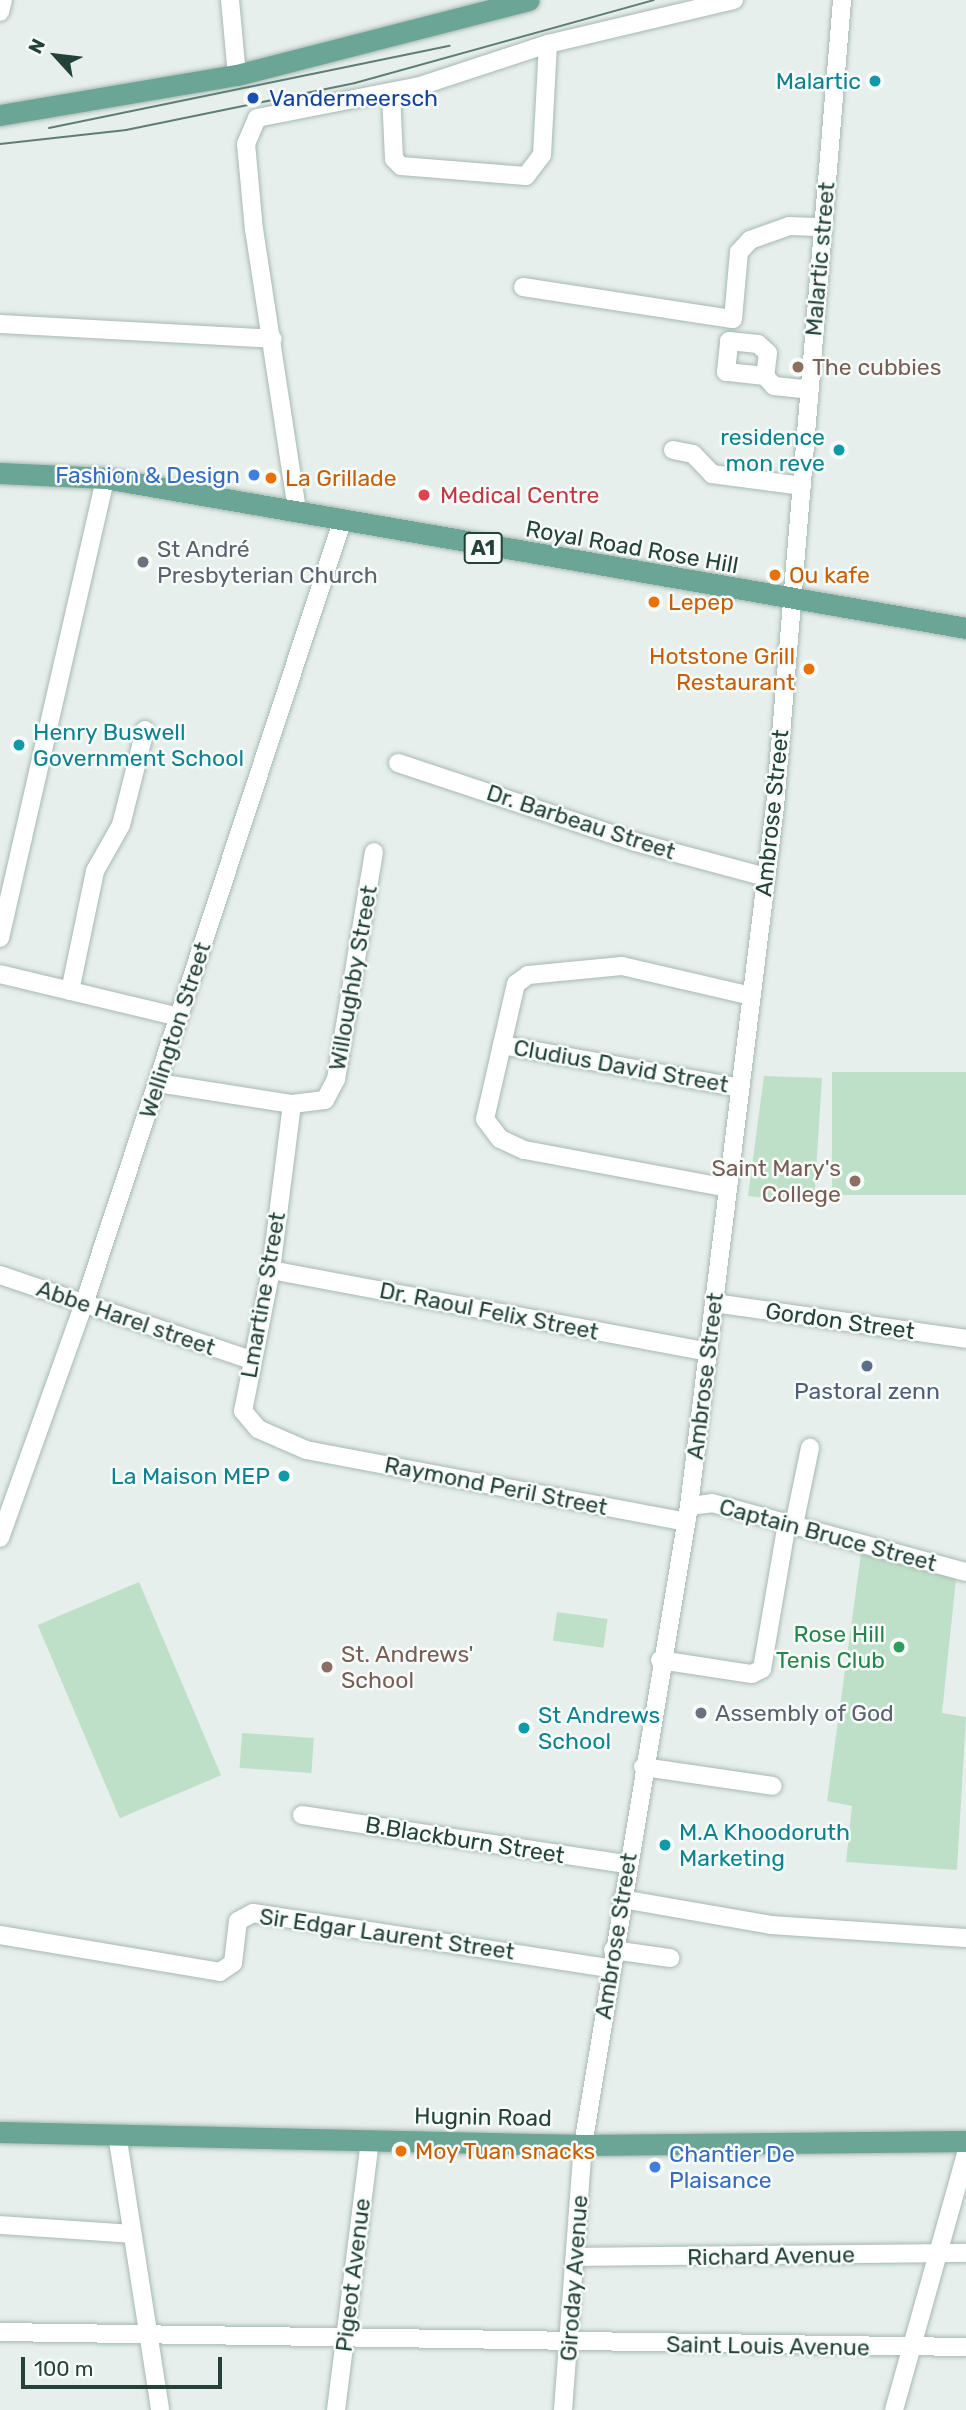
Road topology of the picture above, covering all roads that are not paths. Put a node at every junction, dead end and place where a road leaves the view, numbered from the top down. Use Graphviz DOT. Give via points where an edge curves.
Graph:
graph roads {
  1 [pos="3,0"];
  2 [pos="230,0"];
  3 [pos="529,0"];
  4 [pos="734,0"];
  5 [pos="842,0"];
  6 [pos="0,12"];
  7 [pos="548,44"];
  8 [pos="237,75"];
  9 [pos="391,93"];
  10 [pos="0,115"];
  11 [pos="822,227"];
  12 [pos="523,287"];
  13 [pos="733,319"];
  14 [pos="0,324"];
  15 [pos="273,339"];
  16 [pos="729,341"];
  17 [pos="765,376"];
  18 [pos="810,390"];
  19 [pos="673,450"];
  20 [pos="0,473"];
  21 [pos="105,478"];
  22 [pos="802,486"];
  23 [pos="297,510"];
  24 [pos="343,519"];
  25 [pos="790,602"];
  26 [pos="966,628"];
  27 [pos="145,730"];
  28 [pos="398,763"];
  29 [pos="374,852"];
  30 [pos="766,877"];
  31 [pos="0,938"];
  32 [pos="0,974"];
  33 [pos="70,991"];
  34 [pos="752,996"];
  35 [pos="179,1017"];
  36 [pos="502,1045"];
  37 [pos="158,1083"];
  38 [pos="740,1088"];
  39 [pos="292,1104"];
  40 [pos="728,1188"];
  41 [pos="271,1270"];
  42 [pos="0,1275"];
  43 [pos="714,1303"];
  44 [pos="84,1304"];
  45 [pos="966,1339"];
  46 [pos="708,1352"];
  47 [pos="251,1360"];
  48 [pos="810,1448"];
  49 [pos="306,1450"];
  50 [pos="687,1514"];
  51 [pos="790,1524"];
  52 [pos="0,1538"];
  53 [pos="966,1572"];
  54 [pos="660,1660"];
  55 [pos="643,1767"];
  56 [pos="773,1786"];
  57 [pos="302,1815"];
  58 [pos="627,1864"];
  59 [pos="622,1899"];
  60 [pos="0,1935"];
  61 [pos="966,1938"];
  62 [pos="613,1950"];
  63 [pos="670,1958"];
  64 [pos="610,1968"];
  65 [pos="0,2132"];
  66 [pos="117,2134"];
  67 [pos="370,2141"];
  68 [pos="966,2141"];
  69 [pos="583,2145"];
  70 [pos="966,2154"];
  71 [pos="0,2225"];
  72 [pos="132,2234"];
  73 [pos="966,2253"];
  74 [pos="939,2254"];
  75 [pos="576,2257"];
  76 [pos="0,2332"];
  77 [pos="149,2335"];
  78 [pos="346,2338"];
  79 [pos="571,2342"];
  80 [pos="966,2347"];
  81 [pos="910,2349"];
  82 [pos="160,2410"];
  83 [pos="336,2410"];
  84 [pos="563,2410"];
  85 [pos="894,2410"];
  1 -- 6 [label="street"];
  2 -- 8 [label="street"];
  3 -- 8 [label="main road"];
  4 -- 7 [label="street"];
  5 -- 11 [label="street, Malartic street"];
  7 -- 9 [label="street"];
  7 -- 9 [label="street" via="542,155 526,176 401,166 394,159"];
  8 -- 10 [label="main road"];
  9 -- 15 [label="street" via="257,118 250,127 254,230"];
  11 -- 13 [label="street" via="789,226 750,240 739,252"];
  11 -- 18 [label="street, Malartic street"];
  12 -- 13 [label="street"];
  13 -- 16 [label="street"];
  14 -- 15 [label="street"];
  15 -- 23 [label="street"];
  16 -- 17 [label="street" via="758,344 768,353"];
  16 -- 17 [label="street" via="726,372"];
  17 -- 18 [label="street" via="774,386"];
  18 -- 22 [label="street, Malartic street"];
  19 -- 22 [label="street" via="693,454 712,474"];
  20 -- 21 [label="main road, Royal Road Rose Hill / A1"];
  21 -- 23 [label="main road, Royal Road Rose Hill / A1"];
  21 -- 31 [label="street"];
  22 -- 25 [label="street, Malartic street"];
  23 -- 24 [label="main road, Royal Road Rose Hill / A1"];
  24 -- 25 [label="main road, Royal Road Rose Hill / A1"];
  24 -- 35 [label="street, Wellington Street"];
  25 -- 26 [label="main road, Royal Road Rose Hill / A1"];
  25 -- 30 [label="street, Ambrose Street"];
  27 -- 33 [label="street" via="121,825 94,871"];
  28 -- 30 [label="street, Dr. Barbeau Street" via="635,842"];
  29 -- 39 [label="street, Willoughby Street" via="336,1079 325,1100"];
  30 -- 34 [label="street, Ambrose Street"];
  32 -- 33 [label="street"];
  33 -- 35 [label="street"];
  34 -- 36 [label="street" via="622,966 528,975 516,984"];
  34 -- 38 [label="street, Ambrose Street"];
  35 -- 37 [label="street, Wellington Street"];
  36 -- 38 [label="street, Cludius David Street"];
  36 -- 40 [label="street" via="485,1119 500,1139 524,1150"];
  37 -- 39 [label="street, Willoughby Street"];
  37 -- 44 [label="street, Wellington Street"];
  38 -- 40 [label="street, Ambrose Street"];
  39 -- 41 [label="street, Lmartine Street"];
  40 -- 43 [label="street, Ambrose Street"];
  41 -- 46 [label="street, Dr. Raoul Felix Street"];
  41 -- 47 [label="street, Lmartine Street"];
  42 -- 44 [label="street, Abbe Harel street"];
  43 -- 45 [label="street, Gordon Street"];
  43 -- 46 [label="street, Ambrose Street"];
  44 -- 47 [label="street, Abbe Harel street"];
  44 -- 52 [label="street, Wellington Street"];
  46 -- 50 [label="street, Ambrose Street"];
  47 -- 49 [label="street, Lmartine Street" via="243,1411 258,1429"];
  48 -- 51 [label="street"];
  49 -- 50 [label="street, Raymond Peril Street"];
  50 -- 51 [label="street, Captain Bruce Street" via="712,1503"];
  50 -- 54 [label="street, Ambrose Street"];
  51 -- 53 [label="street, Captain Bruce Street"];
  51 -- 54 [label="street" via="762,1669 752,1674"];
  54 -- 55 [label="street, Ambrose Street"];
  55 -- 56 [label="street"];
  55 -- 58 [label="street, Ambrose Street"];
  57 -- 58 [label="street, B.Blackburn Street"];
  58 -- 59 [label="street, Ambrose Street"];
  59 -- 61 [label="street" via="771,1925"];
  59 -- 62 [label="street, Ambrose Street"];
  60 -- 64 [label="street, Sir Edgar Laurent Street" via="219,1972 233,1963 238,1921 253,1913"];
  62 -- 63 [label="street"];
  62 -- 64 [label="street, Ambrose Street"];
  64 -- 69 [label="street, Ambrose Street"];
  65 -- 66 [label="main road, Hugnin Road"];
  66 -- 67 [label="main road, Hugnin Road"];
  66 -- 72 [label="street"];
  67 -- 69 [label="main road, Hugnin Road"];
  67 -- 78 [label="street, Pigeot Avenue"];
  68 -- 69 [label="main road, Hugnin Road"];
  69 -- 75 [label="street, Giroday Avenue"];
  70 -- 74 [label="street"];
  71 -- 72 [label="street"];
  72 -- 77 [label="street"];
  73 -- 74 [label="street, Richard Avenue"];
  74 -- 75 [label="street, Richard Avenue"];
  74 -- 81 [label="street"];
  75 -- 79 [label="street, Giroday Avenue"];
  76 -- 77 [label="street"];
  77 -- 78 [label="street, Saint Louis Avenue"];
  77 -- 82 [label="street"];
  78 -- 79 [label="street, Saint Louis Avenue"];
  78 -- 83 [label="street, Pigeot Avenue"];
  79 -- 81 [label="street, Saint Louis Avenue"];
  79 -- 84 [label="street, Giroday Avenue"];
  80 -- 81 [label="street, Saint Louis Avenue"];
  81 -- 85 [label="street"];
}
